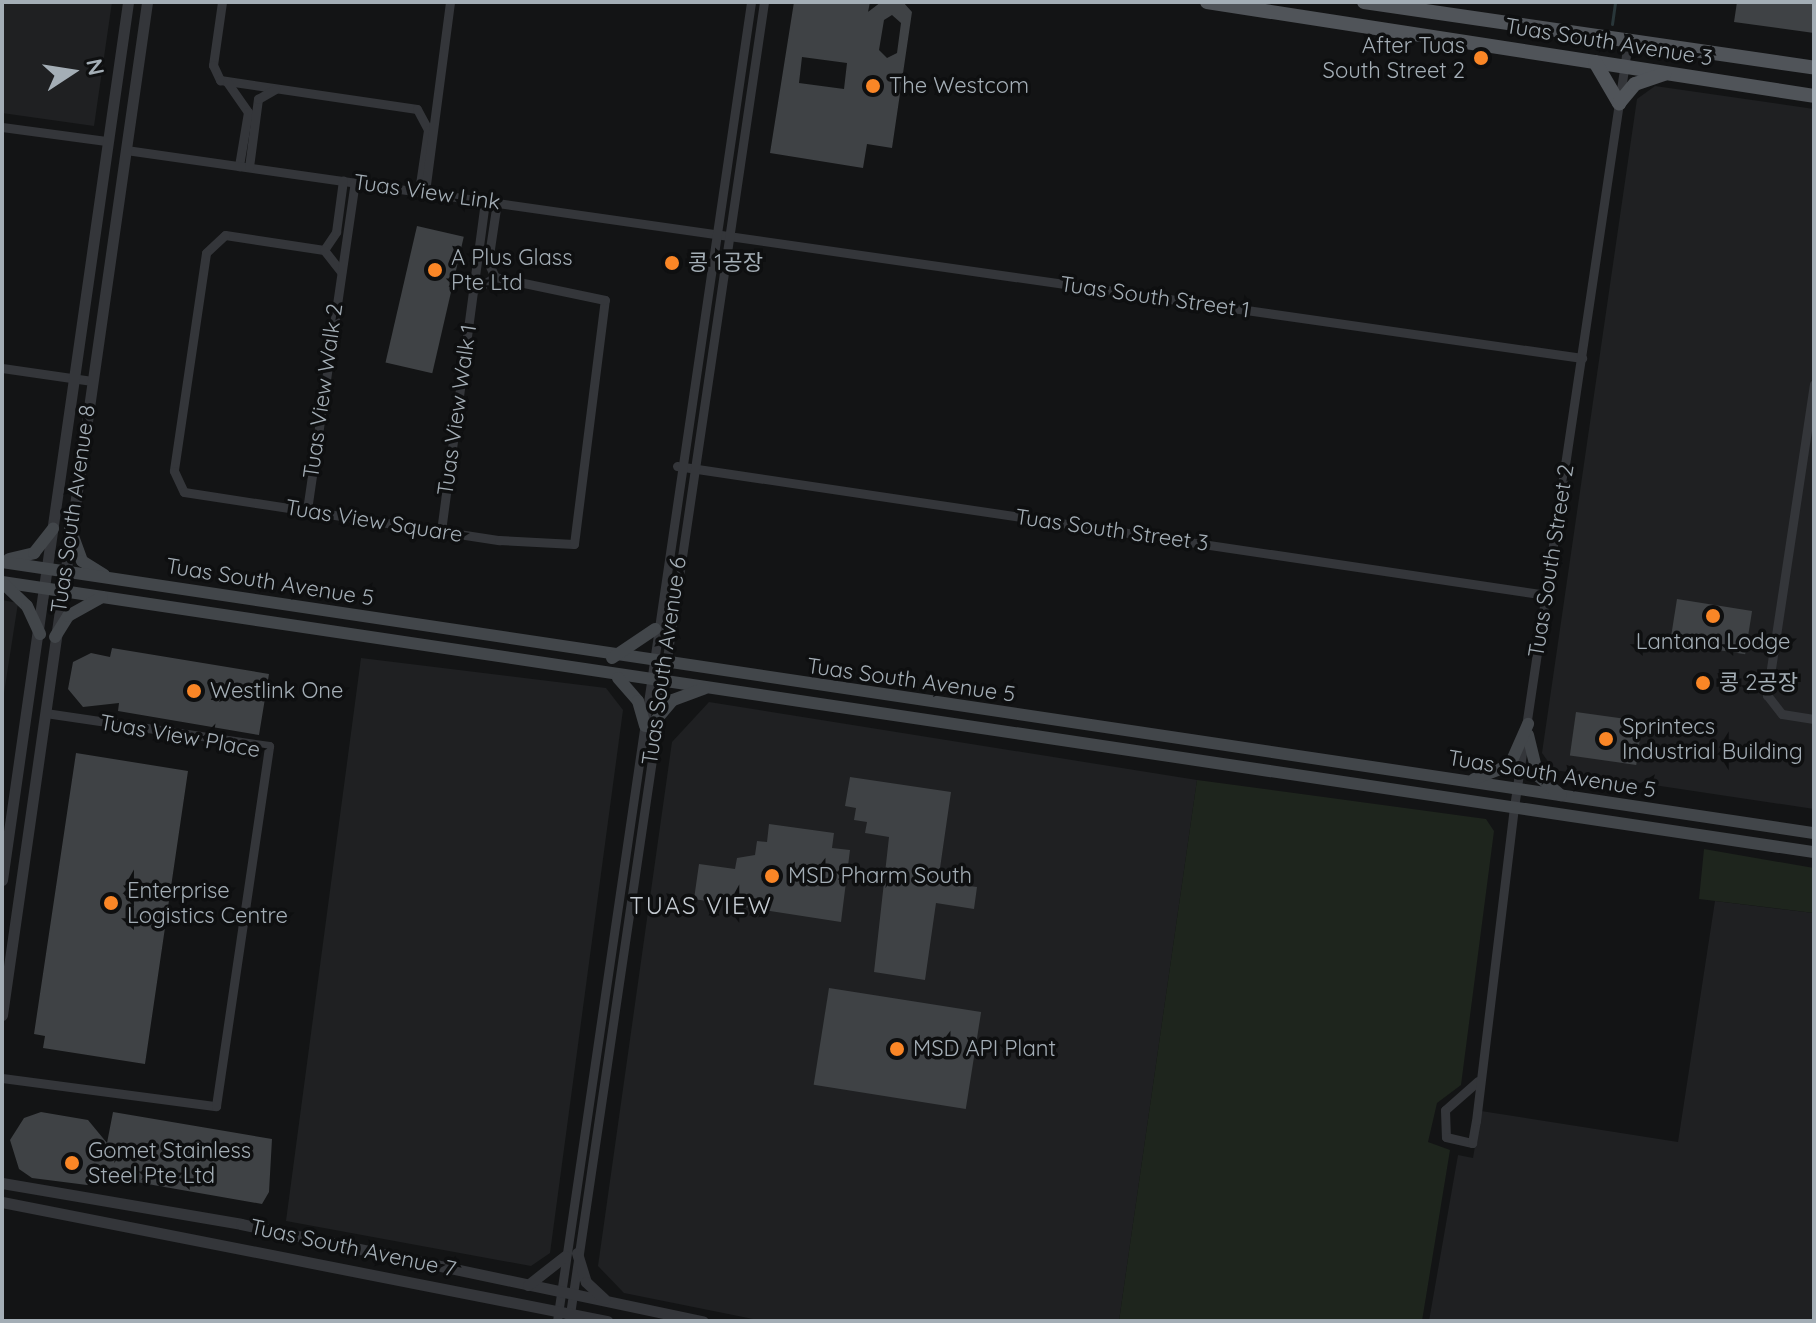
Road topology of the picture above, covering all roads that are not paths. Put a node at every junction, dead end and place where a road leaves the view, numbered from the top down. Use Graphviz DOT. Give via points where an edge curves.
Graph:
graph roads {
  1 [pos="128,2"];
  2 [pos="147,2"];
  3 [pos="222,2"];
  4 [pos="450,2"];
  5 [pos="751,2"];
  6 [pos="764,2"];
  7 [pos="1207,2"];
  8 [pos="1364,2"];
  9 [pos="1294,8"];
  10 [pos="1628,42"];
  11 [pos="1595,62"];
  12 [pos="1625,67"];
  13 [pos="1814,68"];
  14 [pos="1665,74"];
  15 [pos="225,81"];
  16 [pos="278,89"];
  17 [pos="439,96"];
  18 [pos="1814,96"];
  19 [pos="1619,103"];
  20 [pos="417,109"];
  21 [pos="2,127"];
  22 [pos="106,141"];
  23 [pos="126,150"];
  24 [pos="244,166"];
  25 [pos="343,180"];
  26 [pos="355,182"];
  27 [pos="422,191"];
  28 [pos="485,200"];
  29 [pos="497,202"];
  30 [pos="715,232"];
  31 [pos="728,234"];
  32 [pos="324,250"];
  33 [pos="341,272"];
  34 [pos="495,277"];
  35 [pos="474,290"];
  36 [pos="1582,358"];
  37 [pos="2,368"];
  38 [pos="73,378"];
  39 [pos="92,381"];
  40 [pos="1814,384"];
  41 [pos="677,466"];
  42 [pos="692,468"];
  43 [pos="307,510"];
  44 [pos="70,528"];
  45 [pos="53,529"];
  46 [pos="441,531"];
  47 [pos="2,561"];
  48 [pos="48,569"];
  49 [pos="63,571"];
  50 [pos="107,578"];
  51 [pos="2,582"];
  52 [pos="45,588"];
  53 [pos="61,591"];
  54 [pos="1546,595"];
  55 [pos="102,597"];
  56 [pos="655,629"];
  57 [pos="40,634"];
  58 [pos="55,637"];
  59 [pos="612,658"];
  60 [pos="658,662"];
  61 [pos="617,677"];
  62 [pos="656,682"];
  63 [pos="707,688"];
  64 [pos="45,713"];
  65 [pos="1814,719"];
  66 [pos="650,723"];
  67 [pos="1528,724"];
  68 [pos="1473,780"];
  69 [pos="1518,789"];
  70 [pos="1561,796"];
  71 [pos="1514,807"];
  72 [pos="1814,833"];
  73 [pos="1814,852"];
  74 [pos="2,880"];
  75 [pos="2,1015"];
  76 [pos="2,1078"];
  77 [pos="1478,1081"];
  78 [pos="2,1176"];
  79 [pos="2,1183"];
  80 [pos="17,1185"];
  81 [pos="6,1204"];
  82 [pos="571,1255"];
  83 [pos="528,1285"];
  84 [pos="565,1294"];
  85 [pos="608,1302"];
  86 [pos="530,1306"];
  87 [pos="564,1317"];
  88 [pos="599,1320"];
  89 [pos="542,1321"];
  90 [pos="703,1321"];
  1 -- 22 [label="street, Tuas South Avenue 8"];
  2 -- 23 [label="street, Tuas South Avenue 8"];
  3 -- 15 [label="street" via="213,65"];
  4 -- 17 [label="street"];
  5 -- 30 [label="street, Tuas South Avenue 6"];
  6 -- 31 [label="street, Tuas South Avenue 6"];
  7 -- 9 [label="main road, Tuas South Avenue 3"];
  8 -- 10 [label="main road, Tuas South Avenue 3"];
  9 -- 11 [label="main road, Tuas South Avenue 3"];
  10 -- 12 [label="street, Tuas South Street 2"];
  10 -- 13 [label="main road, Tuas South Avenue 3"];
  11 -- 12 [label="main road, Tuas South Avenue 3"];
  11 -- 19 [label="main road"];
  12 -- 14 [label="main road, Tuas South Avenue 3"];
  12 -- 19 [label="street, Tuas South Street 2"];
  14 -- 18 [label="main road, Tuas South Avenue 3"];
  14 -- 19 [label="main road" via="1635,84"];
  15 -- 16 [label="street"];
  15 -- 24 [label="street" via="248,112"];
  16 -- 20 [label="street"];
  16 -- 24 [label="street" via="258,99"];
  17 -- 20 [label="street"];
  17 -- 27 [label="street"];
  19 -- 36 [label="street, Tuas South Street 2"];
  20 -- 27 [label="street" via="428,130"];
  21 -- 22 [label="street"];
  22 -- 38 [label="street, Tuas South Avenue 8"];
  23 -- 24 [label="street, Tuas View Link"];
  23 -- 39 [label="street, Tuas South Avenue 8"];
  24 -- 25 [label="street, Tuas View Link"];
  25 -- 26 [label="street, Tuas View Link"];
  25 -- 32 [label="street" via="336,232"];
  26 -- 27 [label="street, Tuas View Link"];
  26 -- 33 [label="street, Tuas View Walk 2"];
  27 -- 28 [label="street, Tuas View Link"];
  28 -- 29 [label="street, Tuas View Link"];
  28 -- 35 [label="street, Tuas View Walk 1"];
  29 -- 30 [label="street, Tuas View Link"];
  29 -- 34 [label="street" via="488,262"];
  30 -- 31 [label="street, Tuas View Link"];
  30 -- 41 [label="street, Tuas South Avenue 6"];
  31 -- 36 [label="street, Tuas South Street 1"];
  31 -- 42 [label="street, Tuas South Avenue 6"];
  32 -- 33 [label="street, Tuas View Walk 2"];
  32 -- 43 [label="street, Tuas View Square" via="225,235 214,241 174,471 184,492"];
  33 -- 43 [label="street, Tuas View Walk 2"];
  34 -- 35 [label="street"];
  34 -- 46 [label="street, Tuas View Square" via="600,293 605,300 578,535 563,548"];
  35 -- 46 [label="street, Tuas View Walk 1"];
  36 -- 54 [label="street, Tuas South Street 2"];
  37 -- 38 [label="street"];
  38 -- 39 [label="street"];
  38 -- 45 [label="street, Tuas South Avenue 8"];
  39 -- 44 [label="street, Tuas South Avenue 8"];
  40 -- 65 [label="street" via="1767,695 1782,714"];
  41 -- 42 [label="street, Tuas South Street 3"];
  41 -- 56 [label="street, Tuas South Avenue 6"];
  42 -- 54 [label="street, Tuas South Street 3"];
  42 -- 60 [label="street, Tuas South Avenue 6"];
  43 -- 46 [label="street, Tuas View Square"];
  44 -- 49 [label="street, Tuas South Avenue 8"];
  44 -- 50 [label="main road" via="82,561"];
  45 -- 47 [label="main road" via="34,553"];
  45 -- 48 [label="street, Tuas South Avenue 8"];
  47 -- 48 [label="main road, Tuas South Avenue 5"];
  48 -- 49 [label="main road, Tuas South Avenue 5"];
  48 -- 52 [label="street, Tuas South Avenue 8"];
  49 -- 50 [label="main road, Tuas South Avenue 5"];
  49 -- 53 [label="street, Tuas South Avenue 8"];
  50 -- 59 [label="main road, Tuas South Avenue 5"];
  51 -- 52 [label="main road, Tuas South Avenue 5"];
  51 -- 57 [label="main road" via="27,606"];
  52 -- 53 [label="main road, Tuas South Avenue 5"];
  52 -- 57 [label="street, Tuas South Avenue 8"];
  53 -- 55 [label="main road, Tuas South Avenue 5"];
  53 -- 58 [label="street, Tuas South Avenue 8"];
  54 -- 67 [label="street, Tuas South Street 2"];
  55 -- 58 [label="main road" via="68,616"];
  55 -- 61 [label="main road, Tuas South Avenue 5"];
  56 -- 59 [label="main road"];
  56 -- 60 [label="street, Tuas South Avenue 6"];
  57 -- 74 [label="street, Tuas South Avenue 8"];
  58 -- 64 [label="street, Tuas South Avenue 8"];
  59 -- 60 [label="main road, Tuas South Avenue 5"];
  60 -- 62 [label="street, Tuas South Avenue 6"];
  60 -- 68 [label="main road, Tuas South Avenue 5"];
  61 -- 62 [label="main road, Tuas South Avenue 5"];
  61 -- 66 [label="main road"];
  62 -- 63 [label="main road, Tuas South Avenue 5"];
  62 -- 66 [label="street, Tuas South Avenue 6"];
  63 -- 66 [label="main road" via="673,700"];
  63 -- 71 [label="main road, Tuas South Avenue 5"];
  64 -- 75 [label="street, Tuas South Avenue 8"];
  64 -- 76 [label="street, Tuas View Place" via="269,746 216,1106"];
  66 -- 82 [label="street, Tuas South Avenue 6"];
  67 -- 68 [label="main road" via="1510,765"];
  67 -- 69 [label="street, Tuas South Street 2"];
  67 -- 70 [label="main road" via="1538,776"];
  68 -- 69 [label="main road, Tuas South Avenue 5"];
  69 -- 70 [label="main road, Tuas South Avenue 5"];
  69 -- 71 [label="street, Tuas South Street 2"];
  70 -- 72 [label="main road, Tuas South Avenue 5"];
  71 -- 73 [label="main road, Tuas South Avenue 5"];
  71 -- 77 [label="street, Tuas South Street 2"];
  77 -- 77 [label="street, Tuas South Street 2" via="1472,1143 1446,1137 1445,1110"];
  78 -- 80 [label="street"];
  79 -- 80 [label="street, Tuas South Avenue 7"];
  80 -- 83 [label="street, Tuas South Avenue 7"];
  81 -- 86 [label="street, Tuas South Avenue 7"];
  82 -- 83 [label="street"];
  82 -- 84 [label="street, Tuas South Avenue 6"];
  82 -- 85 [label="street" via="586,1282"];
  83 -- 84 [label="street, Tuas South Avenue 7"];
  84 -- 85 [label="street, Tuas South Avenue 7"];
  84 -- 87 [label="street, Tuas South Avenue 6"];
  85 -- 90 [label="street, Tuas South Avenue 7"];
  86 -- 87 [label="street, Tuas South Avenue 7"];
  86 -- 89 [label="street"];
  87 -- 88 [label="street, Tuas South Avenue 7"];
}
